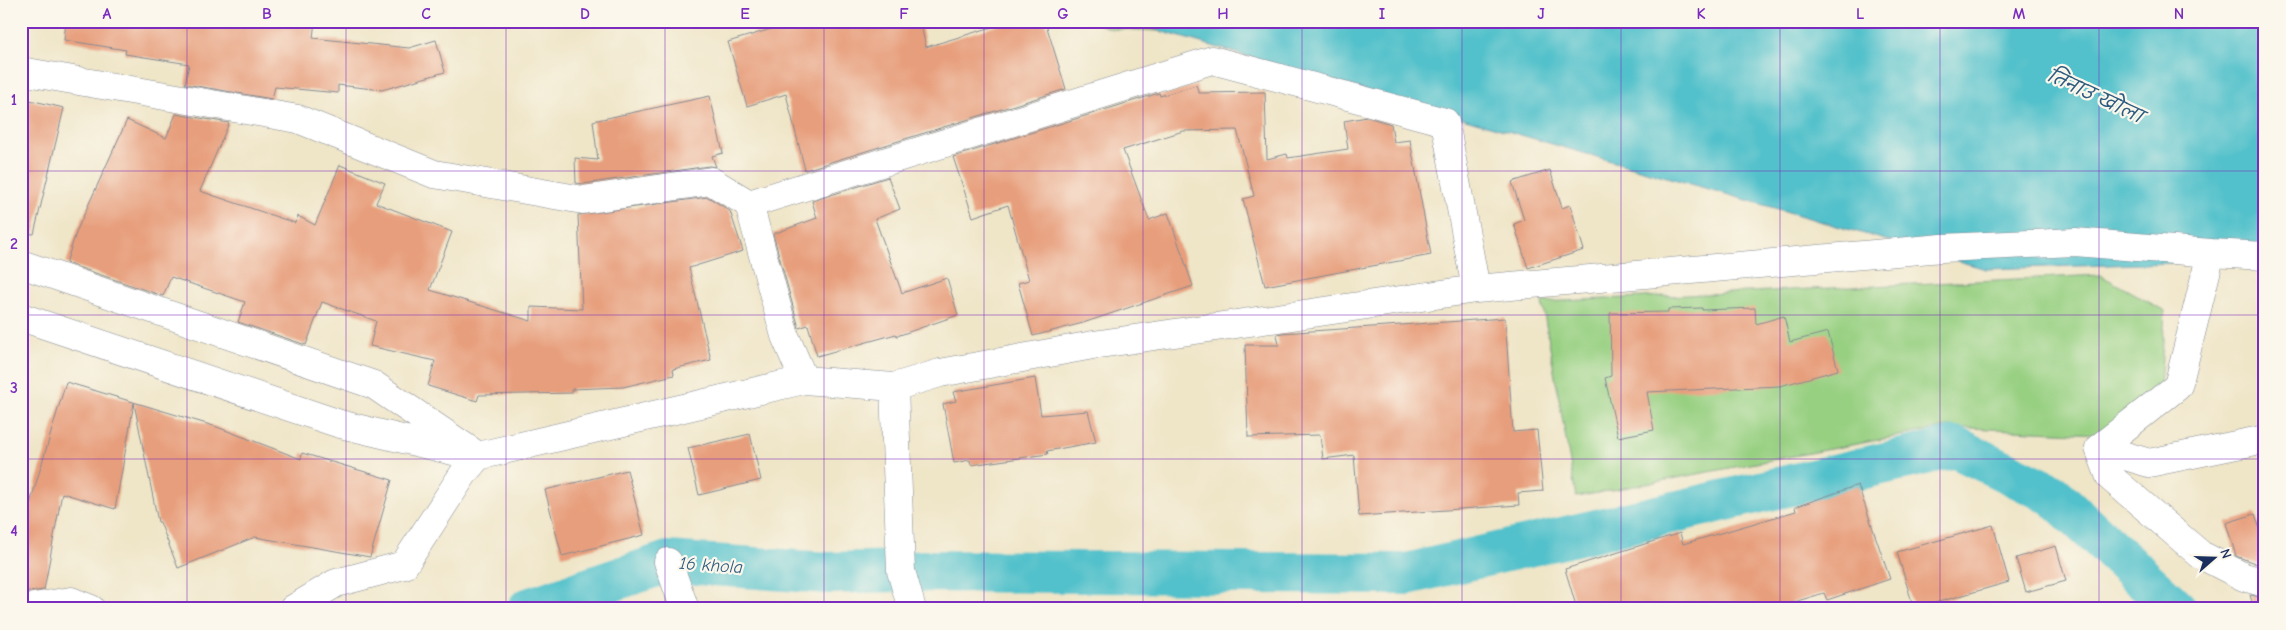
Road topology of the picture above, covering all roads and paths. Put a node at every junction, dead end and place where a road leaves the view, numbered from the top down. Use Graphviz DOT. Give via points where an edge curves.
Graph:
graph roads {
  1 [pos="21,71"];
  2 [pos="750,204"];
  3 [pos="2211,253"];
  4 [pos="2265,256"];
  5 [pos="21,264"];
  6 [pos="1476,289"];
  7 [pos="21,316"];
  8 [pos="804,380"];
  9 [pos="894,387"];
  10 [pos="2265,439"];
  11 [pos="2099,448"];
  12 [pos="478,456"];
  13 [pos="668,562"];
  14 [pos="2265,582"];
  15 [pos="21,609"];
  16 [pos="91,609"];
  17 [pos="293,609"];
  18 [pos="685,609"];
  19 [pos="912,609"];
  1 -- 2 [label="street" via="298,119 434,174 584,200 711,181"];
  2 -- 6 [label="street" via="1212,60 1445,122"];
  2 -- 8 [label="street" via="785,336"];
  3 -- 4 [label="street"];
  3 -- 6 [label="street" via="2074,242 1942,248"];
  3 -- 11 [label="street" via="2178,386"];
  5 -- 12 [label="street" via="374,386"];
  6 -- 9 [label="street" via="1093,345 940,373"];
  7 -- 12 [label="street" via="340,424"];
  8 -- 9 [label="street"];
  8 -- 12 [label="street"];
  9 -- 19 [label="street" via="901,572"];
  10 -- 11 [label="street" via="2149,463"];
  11 -- 14 [label="street" via="2110,477 2202,555 2244,577"];
  12 -- 17 [label="street" via="404,565 336,583"];
  13 -- 18 [label="street"];
  15 -- 16 [label="street" via="71,600"];
}
